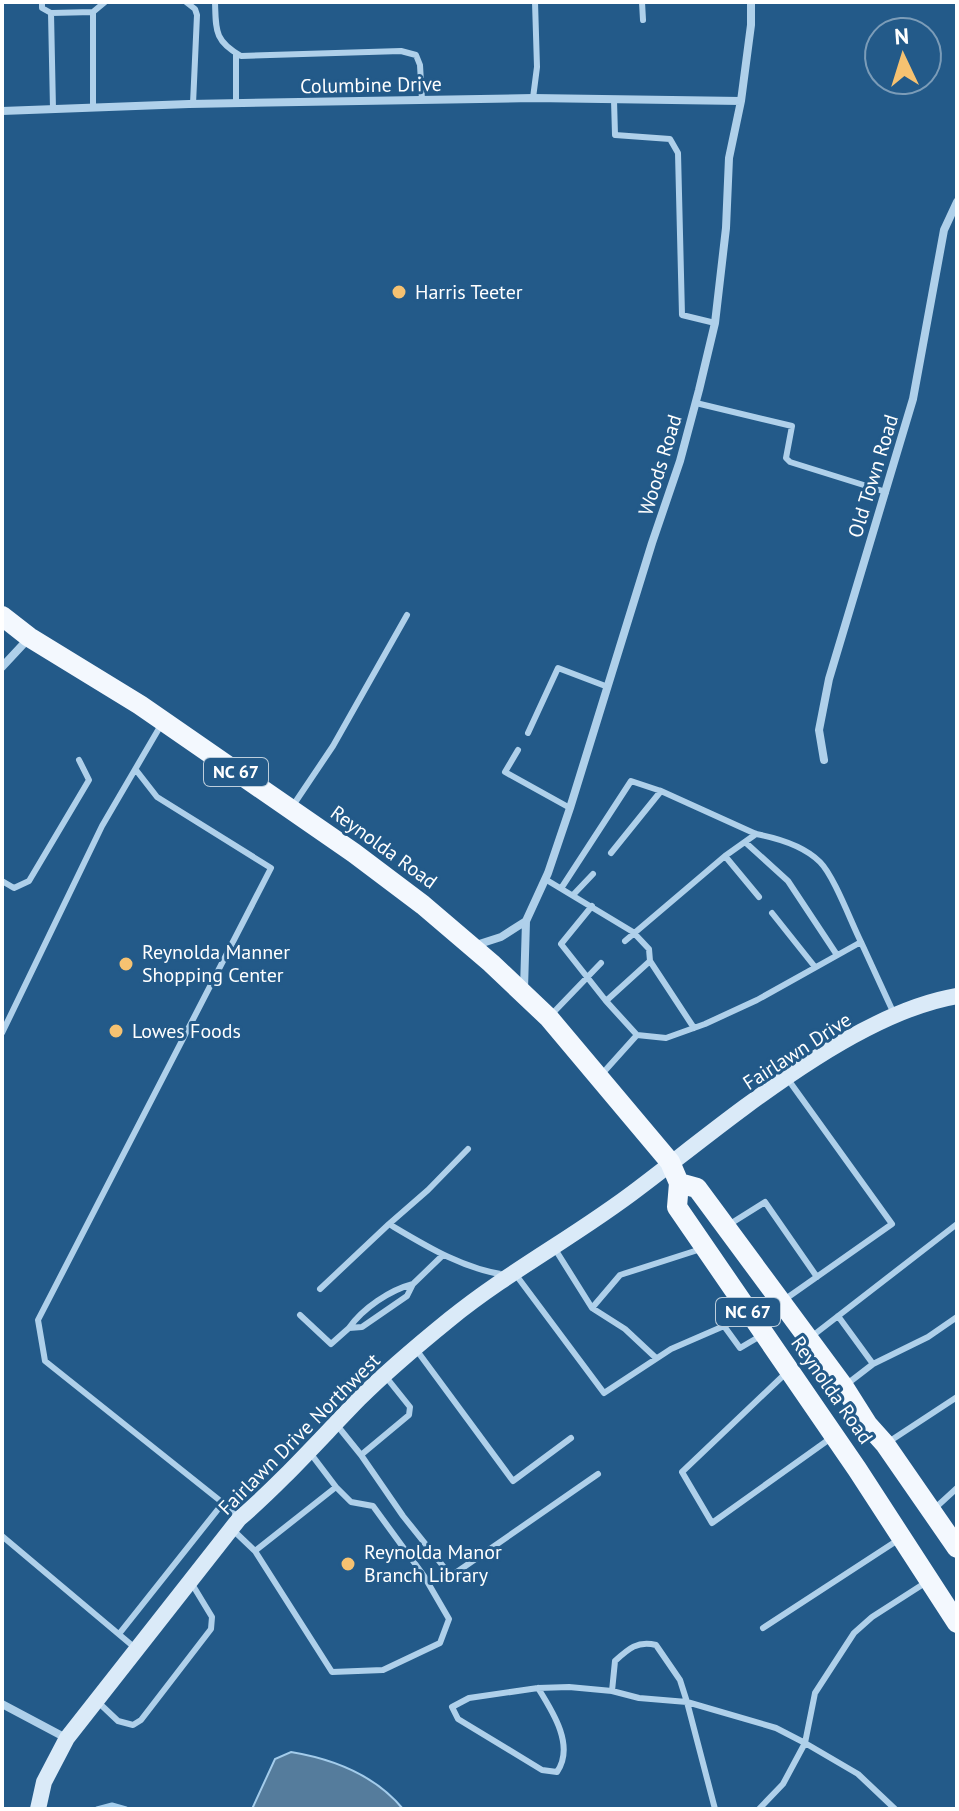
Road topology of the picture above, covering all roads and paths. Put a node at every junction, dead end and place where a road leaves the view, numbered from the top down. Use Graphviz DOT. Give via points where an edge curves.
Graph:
graph roads {
  1 [pos="42,2"];
  2 [pos="105,2"];
  3 [pos="186,2"];
  4 [pos="215,2"];
  5 [pos="535,2"];
  6 [pos="642,2"];
  7 [pos="751,2"];
  8 [pos="93,12"];
  9 [pos="51,13"];
  10 [pos="643,20"];
  11 [pos="236,54"];
  12 [pos="533,98"];
  13 [pos="422,100"];
  14 [pos="614,100"];
  15 [pos="741,101"];
  16 [pos="236,103"];
  17 [pos="193,104"];
  18 [pos="93,108"];
  19 [pos="53,109"];
  20 [pos="2,111"];
  21 [pos="957,202"];
  22 [pos="715,323"];
  23 [pos="696,403"];
  24 [pos="886,492"];
  25 [pos="407,615"];
  26 [pos="2,616"];
  27 [pos="29,637"];
  28 [pos="2,667"];
  29 [pos="608,687"];
  30 [pos="163,722"];
  31 [pos="528,733"];
  32 [pos="518,750"];
  33 [pos="79,760"];
  34 [pos="824,760"];
  35 [pos="136,770"];
  36 [pos="661,791"];
  37 [pos="570,808"];
  38 [pos="290,810"];
  39 [pos="756,834"];
  40 [pos="745,842"];
  41 [pos="611,853"];
  42 [pos="725,856"];
  43 [pos="593,874"];
  44 [pos="545,879"];
  45 [pos="2,881"];
  46 [pos="562,887"];
  47 [pos="573,895"];
  48 [pos="759,897"];
  49 [pos="592,906"];
  50 [pos="772,913"];
  51 [pos="526,921"];
  52 [pos="633,932"];
  53 [pos="625,941"];
  54 [pos="861,942"];
  55 [pos="471,946"];
  56 [pos="837,955"];
  57 [pos="650,961"];
  58 [pos="601,963"];
  59 [pos="815,967"];
  60 [pos="588,978"];
  61 [pos="525,995"];
  62 [pos="957,996"];
  63 [pos="606,1001"];
  64 [pos="895,1016"];
  65 [pos="549,1018"];
  66 [pos="694,1028"];
  67 [pos="2,1033"];
  68 [pos="637,1035"];
  69 [pos="600,1076"];
  70 [pos="787,1078"];
  71 [pos="468,1149"];
  72 [pos="670,1162"];
  73 [pos="679,1183"];
  74 [pos="389,1224"];
  75 [pos="957,1224"];
  76 [pos="726,1227"];
  77 [pos="553,1246"];
  78 [pos="704,1247"];
  79 [pos="443,1255"];
  80 [pos="512,1274"];
  81 [pos="817,1277"];
  82 [pos="413,1284"];
  83 [pos="320,1289"];
  84 [pos="781,1303"];
  85 [pos="592,1308"];
  86 [pos="747,1311"];
  87 [pos="300,1315"];
  88 [pos="838,1316"];
  89 [pos="957,1317"];
  90 [pos="724,1326"];
  91 [pos="349,1328"];
  92 [pos="764,1334"];
  93 [pos="809,1340"];
  94 [pos="415,1348"];
  95 [pos="656,1358"];
  96 [pos="873,1364"];
  97 [pos="789,1371"];
  98 [pos="384,1376"];
  99 [pos="844,1387"];
  100 [pos="957,1397"];
  101 [pos="336,1424"];
  102 [pos="835,1435"];
  103 [pos="571,1438"];
  104 [pos="885,1444"];
  105 [pos="310,1451"];
  106 [pos="361,1455"];
  107 [pos="598,1474"];
  108 [pos="336,1487"];
  109 [pos="957,1488"];
  110 [pos="223,1503"];
  111 [pos="930,1512"];
  112 [pos="235,1524"];
  113 [pos="2,1536"];
  114 [pos="902,1538"];
  115 [pos="957,1548"];
  116 [pos="255,1551"];
  117 [pos="190,1581"];
  118 [pos="928,1581"];
  119 [pos="957,1623"];
  120 [pos="763,1628"];
  121 [pos="119,1634"];
  122 [pos="136,1649"];
  123 [pos="538,1688"];
  124 [pos="612,1691"];
  125 [pos="96,1700"];
  126 [pos="687,1702"];
  127 [pos="2,1704"];
  128 [pos="67,1738"];
  129 [pos="805,1743"];
  130 [pos="38,1809"];
  131 [pos="715,1809"];
  132 [pos="759,1809"];
  133 [pos="895,1809"];
  1 -- 9 [label="lane"];
  2 -- 8 [label="lane"];
  3 -- 17 [label="lane" via="197,15"];
  4 -- 11 [label="lane" via="216,32"];
  5 -- 12 [label="lane"];
  6 -- 10 [label="lane"];
  7 -- 15 [label="street, Woods Road"];
  8 -- 9 [label="lane"];
  8 -- 18 [label="lane"];
  9 -- 19 [label="lane"];
  11 -- 13 [label="lane" via="401,51 416,55"];
  11 -- 16 [label="lane"];
  12 -- 13 [label="street, Columbine Drive"];
  12 -- 14 [label="street, Columbine Drive"];
  13 -- 16 [label="street, Columbine Drive"];
  14 -- 15 [label="street, Columbine Drive"];
  14 -- 22 [label="lane" via="615,135 670,139 678,153 682,315"];
  15 -- 22 [label="street, Woods Road" via="729,158"];
  16 -- 17 [label="street, Columbine Drive"];
  17 -- 18 [label="street, Columbine Drive"];
  18 -- 19 [label="street, Columbine Drive"];
  19 -- 20 [label="street, Columbine Drive"];
  21 -- 24 [label="street, Old Town Road" via="944,230 913,399"];
  22 -- 23 [label="street, Woods Road"];
  23 -- 24 [label="lane" via="792,426 786,458 790,462"];
  23 -- 29 [label="street, Woods Road"];
  24 -- 34 [label="street, Old Town Road" via="829,679 819,730"];
  25 -- 38 [label="lane"];
  26 -- 27 [label="main road, Reynolda Road / NC 67"];
  27 -- 28 [label="street"];
  27 -- 30 [label="main road, Reynolda Road / NC 67"];
  29 -- 31 [label="lane" via="558,668"];
  29 -- 37 [label="street, Woods Road"];
  30 -- 35 [label="lane"];
  30 -- 38 [label="main road, Reynolda Road / NC 67"];
  32 -- 37 [label="lane" via="505,772"];
  33 -- 45 [label="lane" via="89,780 29,881 14,888"];
  35 -- 67 [label="lane" via="102,826"];
  35 -- 110 [label="lane" via="157,797 271,868 38,1320 45,1361"];
  36 -- 39 [label="lane"];
  36 -- 41 [label="lane"];
  36 -- 46 [label="lane" via="631,781"];
  37 -- 44 [label="street, Woods Road"];
  38 -- 55 [label="main road, Reynolda Road / NC 67" via="354,853"];
  39 -- 40 [label="lane"];
  39 -- 54 [label="lane" via="809,852 823,864"];
  40 -- 42 [label="lane"];
  40 -- 56 [label="lane" via="788,881"];
  42 -- 48 [label="lane"];
  42 -- 52 [label="lane"];
  43 -- 47 [label="lane"];
  44 -- 46 [label="lane"];
  44 -- 51 [label="street, Woods Road"];
  46 -- 47 [label="lane"];
  47 -- 49 [label="lane"];
  49 -- 52 [label="lane"];
  49 -- 60 [label="lane" via="561,944"];
  50 -- 59 [label="lane"];
  51 -- 55 [label="street" via="501,937"];
  51 -- 61 [label="street, Woods Road"];
  52 -- 53 [label="lane"];
  52 -- 57 [label="lane" via="649,949"];
  54 -- 56 [label="lane"];
  54 -- 64 [label="lane"];
  55 -- 61 [label="main road, Reynolda Road / NC 67"];
  56 -- 59 [label="lane"];
  57 -- 63 [label="lane"];
  57 -- 66 [label="lane"];
  58 -- 60 [label="lane"];
  59 -- 66 [label="lane"];
  60 -- 63 [label="lane"];
  60 -- 65 [label="lane"];
  61 -- 65 [label="main road, Reynolda Road / NC 67"];
  62 -- 64 [label="street, Fairlawn Drive"];
  63 -- 68 [label="lane"];
  64 -- 70 [label="street, Fairlawn Drive"];
  65 -- 69 [label="main road, Reynolda Road / NC 67"];
  66 -- 68 [label="lane" via="666,1038"];
  68 -- 69 [label="lane"];
  69 -- 72 [label="main road, Reynolda Road / NC 67"];
  70 -- 72 [label="street, Fairlawn Drive"];
  70 -- 81 [label="lane" via="892,1224"];
  71 -- 74 [label="lane"];
  72 -- 73 [label="main road, Reynolda Road / NC 67"];
  72 -- 77 [label="street, Fairlawn Drive Northwest"];
  73 -- 76 [label="main road, Reynolda Road / NC 67" via="697,1188"];
  73 -- 78 [label="main road, Reynolda Road / NC 67" via="677,1207"];
  74 -- 79 [label="lane"];
  74 -- 83 [label="lane"];
  75 -- 88 [label="lane"];
  76 -- 81 [label="lane" via="765,1202"];
  76 -- 84 [label="main road, Reynolda Road / NC 67"];
  77 -- 80 [label="street, Fairlawn Drive Northwest"];
  77 -- 85 [label="lane"];
  78 -- 85 [label="lane" via="620,1275"];
  78 -- 86 [label="main road, Reynolda Road / NC 67"];
  79 -- 80 [label="lane" via="484,1272"];
  79 -- 82 [label="lane"];
  80 -- 94 [label="street, Fairlawn Drive Northwest"];
  80 -- 95 [label="lane" via="604,1393"];
  81 -- 84 [label="lane"];
  82 -- 91 [label="lane" via="398,1288"];
  82 -- 91 [label="lane" via="407,1296 374,1319"];
  84 -- 93 [label="main road, Reynolda Road / NC 67"];
  85 -- 95 [label="lane"];
  86 -- 90 [label="lane"];
  86 -- 92 [label="main road, Reynolda Road / NC 67"];
  87 -- 91 [label="lane" via="331,1344"];
  88 -- 93 [label="lane"];
  88 -- 96 [label="lane"];
  89 -- 96 [label="lane"];
  90 -- 92 [label="lane" via="740,1348"];
  90 -- 95 [label="lane"];
  92 -- 97 [label="main road, Reynolda Road / NC 67"];
  93 -- 99 [label="main road, Reynolda Road / NC 67"];
  94 -- 98 [label="street, Fairlawn Drive Northwest"];
  94 -- 103 [label="lane" via="513,1481"];
  96 -- 99 [label="lane"];
  97 -- 102 [label="main road, Reynolda Road / NC 67"];
  97 -- 102 [label="lane" via="682,1472 712,1523"];
  98 -- 101 [label="street, Fairlawn Drive Northwest"];
  98 -- 106 [label="lane" via="410,1407 409,1415"];
  99 -- 104 [label="main road, Reynolda Road / NC 67"];
  100 -- 104 [label="lane"];
  101 -- 105 [label="street, Fairlawn Drive Northwest"];
  101 -- 106 [label="lane"];
  102 -- 114 [label="main road, Reynolda Road / NC 67"];
  104 -- 111 [label="main road, Reynolda Road / NC 67"];
  105 -- 108 [label="lane"];
  105 -- 112 [label="street, Fairlawn Drive Northwest"];
  106 -- 107 [label="lane" via="451,1576"];
  108 -- 116 [label="lane"];
  108 -- 116 [label="lane" via="351,1502 373,1506 424,1576 449,1619 440,1643 383,1670 332,1672"];
  109 -- 111 [label="lane"];
  110 -- 112 [label="lane"];
  110 -- 121 [label="lane"];
  111 -- 115 [label="main road, Reynolda Road / NC 67"];
  112 -- 116 [label="lane"];
  112 -- 117 [label="street, Fairlawn Drive Northwest"];
  113 -- 121 [label="lane"];
  114 -- 118 [label="main road, Reynolda Road / NC 67"];
  114 -- 120 [label="lane"];
  117 -- 122 [label="street, Fairlawn Drive Northwest"];
  117 -- 125 [label="lane" via="212,1617 211,1629 141,1720 133,1725 118,1721"];
  118 -- 119 [label="main road, Reynolda Road / NC 67"];
  118 -- 129 [label="lane" via="854,1633 815,1693"];
  121 -- 122 [label="lane"];
  122 -- 125 [label="street, Fairlawn Drive Northwest"];
  123 -- 123 [label="lane" via="469,1698 452,1707 458,1719 542,1770 557,1772 565,1745"];
  123 -- 124 [label="lane"];
  124 -- 126 [label="lane"];
  124 -- 126 [label="lane" via="615,1661 632,1646 649,1643 656,1645 680,1680"];
  125 -- 128 [label="street, Fairlawn Drive Northwest"];
  126 -- 129 [label="lane" via="776,1728"];
  126 -- 131 [label="lane"];
  127 -- 128 [label="street"];
  128 -- 130 [label="street, Fairlawn Drive Northwest" via="44,1782"];
  129 -- 132 [label="lane" via="783,1784"];
  129 -- 133 [label="lane" via="858,1774"];
}
